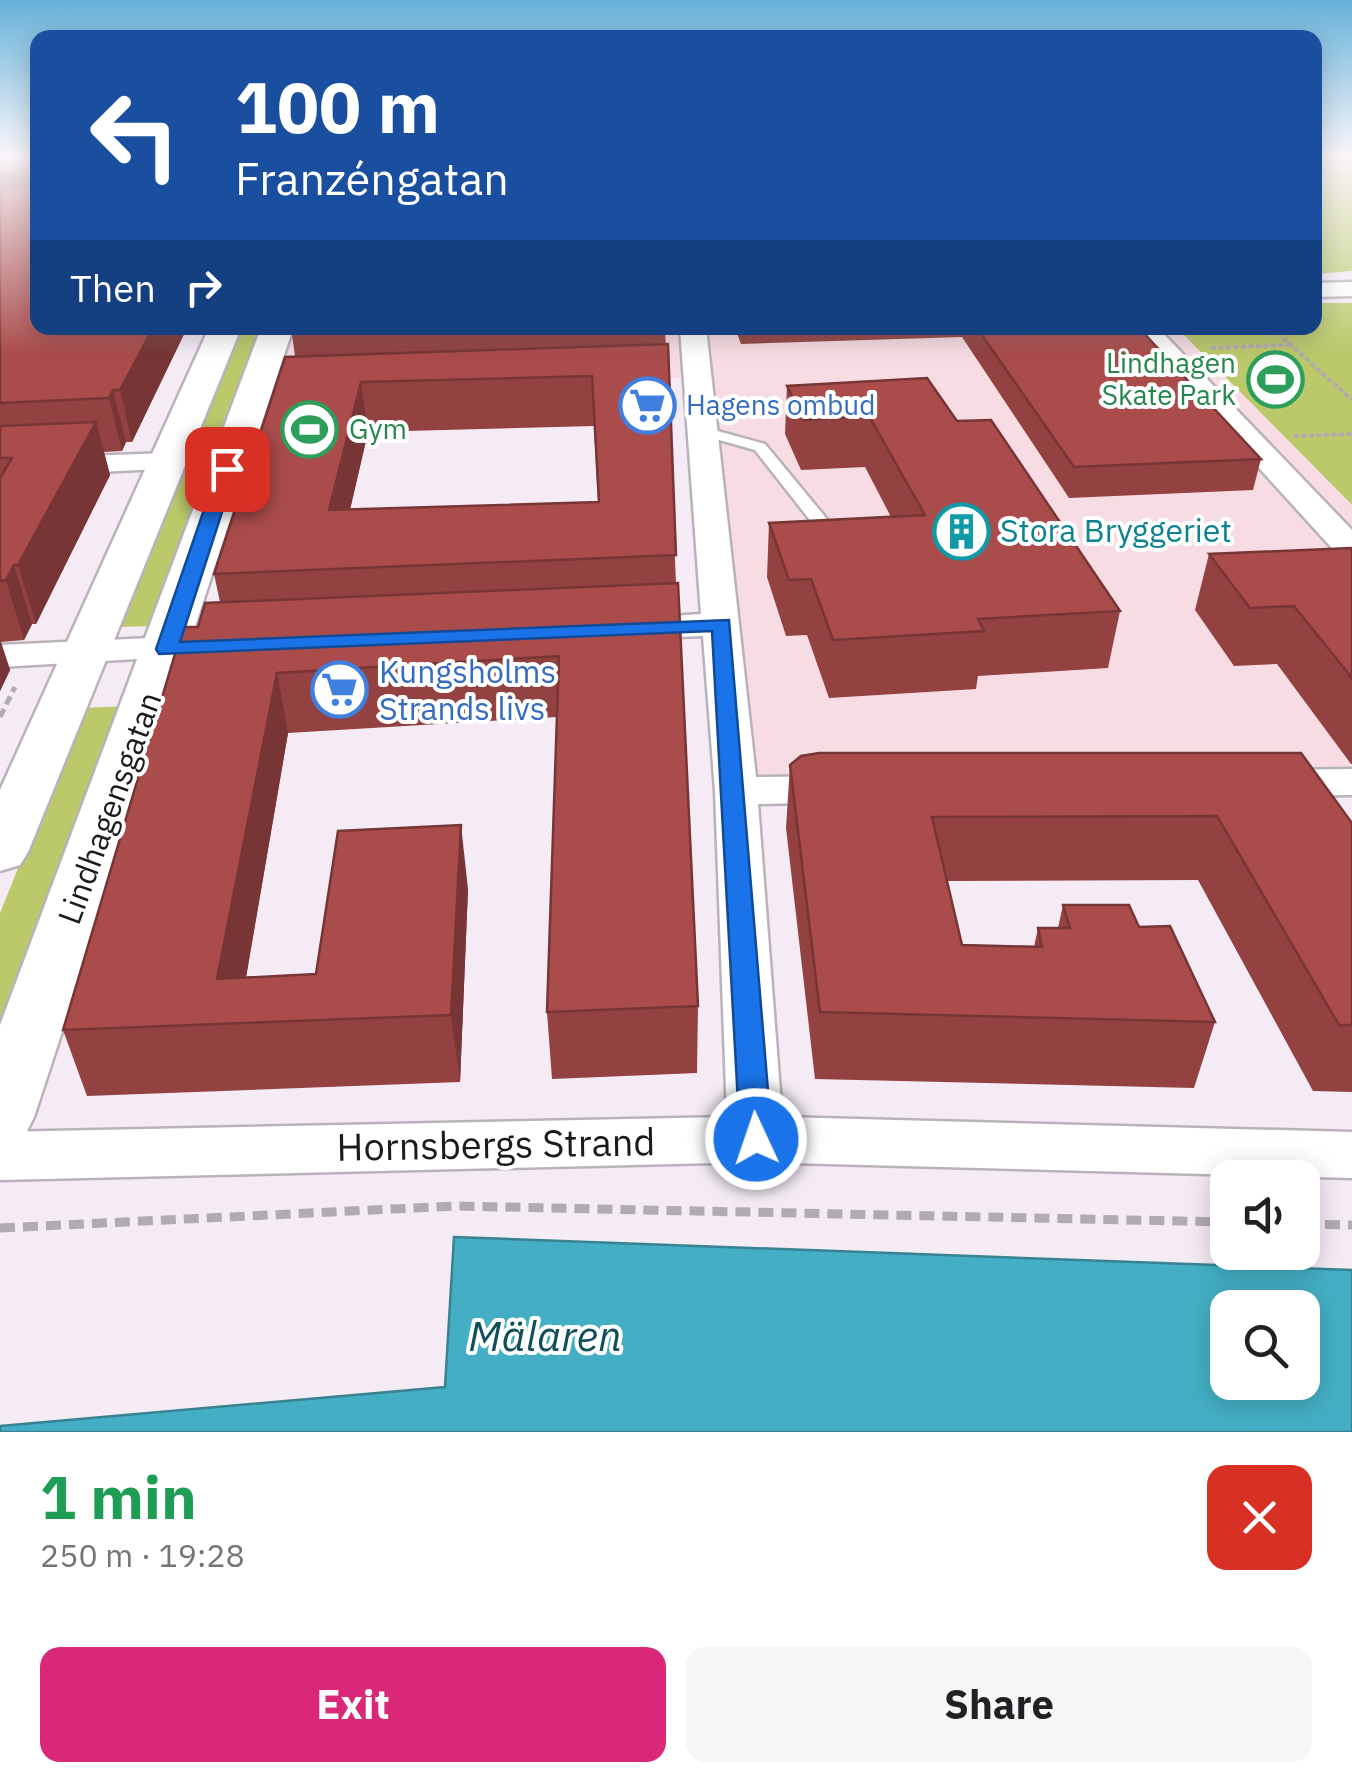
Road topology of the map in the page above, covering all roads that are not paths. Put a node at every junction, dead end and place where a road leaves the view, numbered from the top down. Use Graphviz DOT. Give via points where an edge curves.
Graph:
graph roads {
  1 [pos="1322,290"];
  2 [pos="1352,290"];
  3 [pos="222,335"];
  4 [pos="276,335"];
  5 [pos="692,335"];
  6 [pos="1151,335"];
  7 [pos="703,431"];
  8 [pos="168,462"];
  9 [pos="0,468"];
  10 [pos="840,546"];
  11 [pos="1352,550"];
  12 [pos="722,624"];
  13 [pos="586,630"];
  14 [pos="236,645"];
  15 [pos="167,649"];
  16 [pos="84,652"];
  17 [pos="8,669"];
  18 [pos="1352,782"];
  19 [pos="1236,784"];
  20 [pos="889,788"];
  21 [pos="736,791"];
  22 [pos="0,852"];
  23 [pos="0,1117"];
  24 [pos="756,1139"];
  25 [pos="1352,1155"];
  26 [pos="0,1156"];
  1 -- 2 [label="street"];
  3 -- 8 [label="street"];
  4 -- 15 [label="street, Lindhagensgatan" via="268,394"];
  5 -- 7 [label="street" via="688,379"];
  6 -- 11 [label="street"];
  7 -- 10 [label="lane" via="760,447"];
  7 -- 12 [label="street"];
  8 -- 9 [label="street"];
  8 -- 16 [label="street"];
  12 -- 13 [label="street"];
  12 -- 21 [label="street"];
  14 -- 15 [label="street"];
  15 -- 16 [label="street"];
  15 -- 23 [label="street, Lindhagensgatan"];
  16 -- 17 [label="street"];
  16 -- 22 [label="street"];
  18 -- 19 [label="street"];
  20 -- 21 [label="street"];
  21 -- 24 [label="street"];
  24 -- 25 [label="street, Hornsbergs Strand"];
  24 -- 26 [label="street, Hornsbergs Strand"];
}
